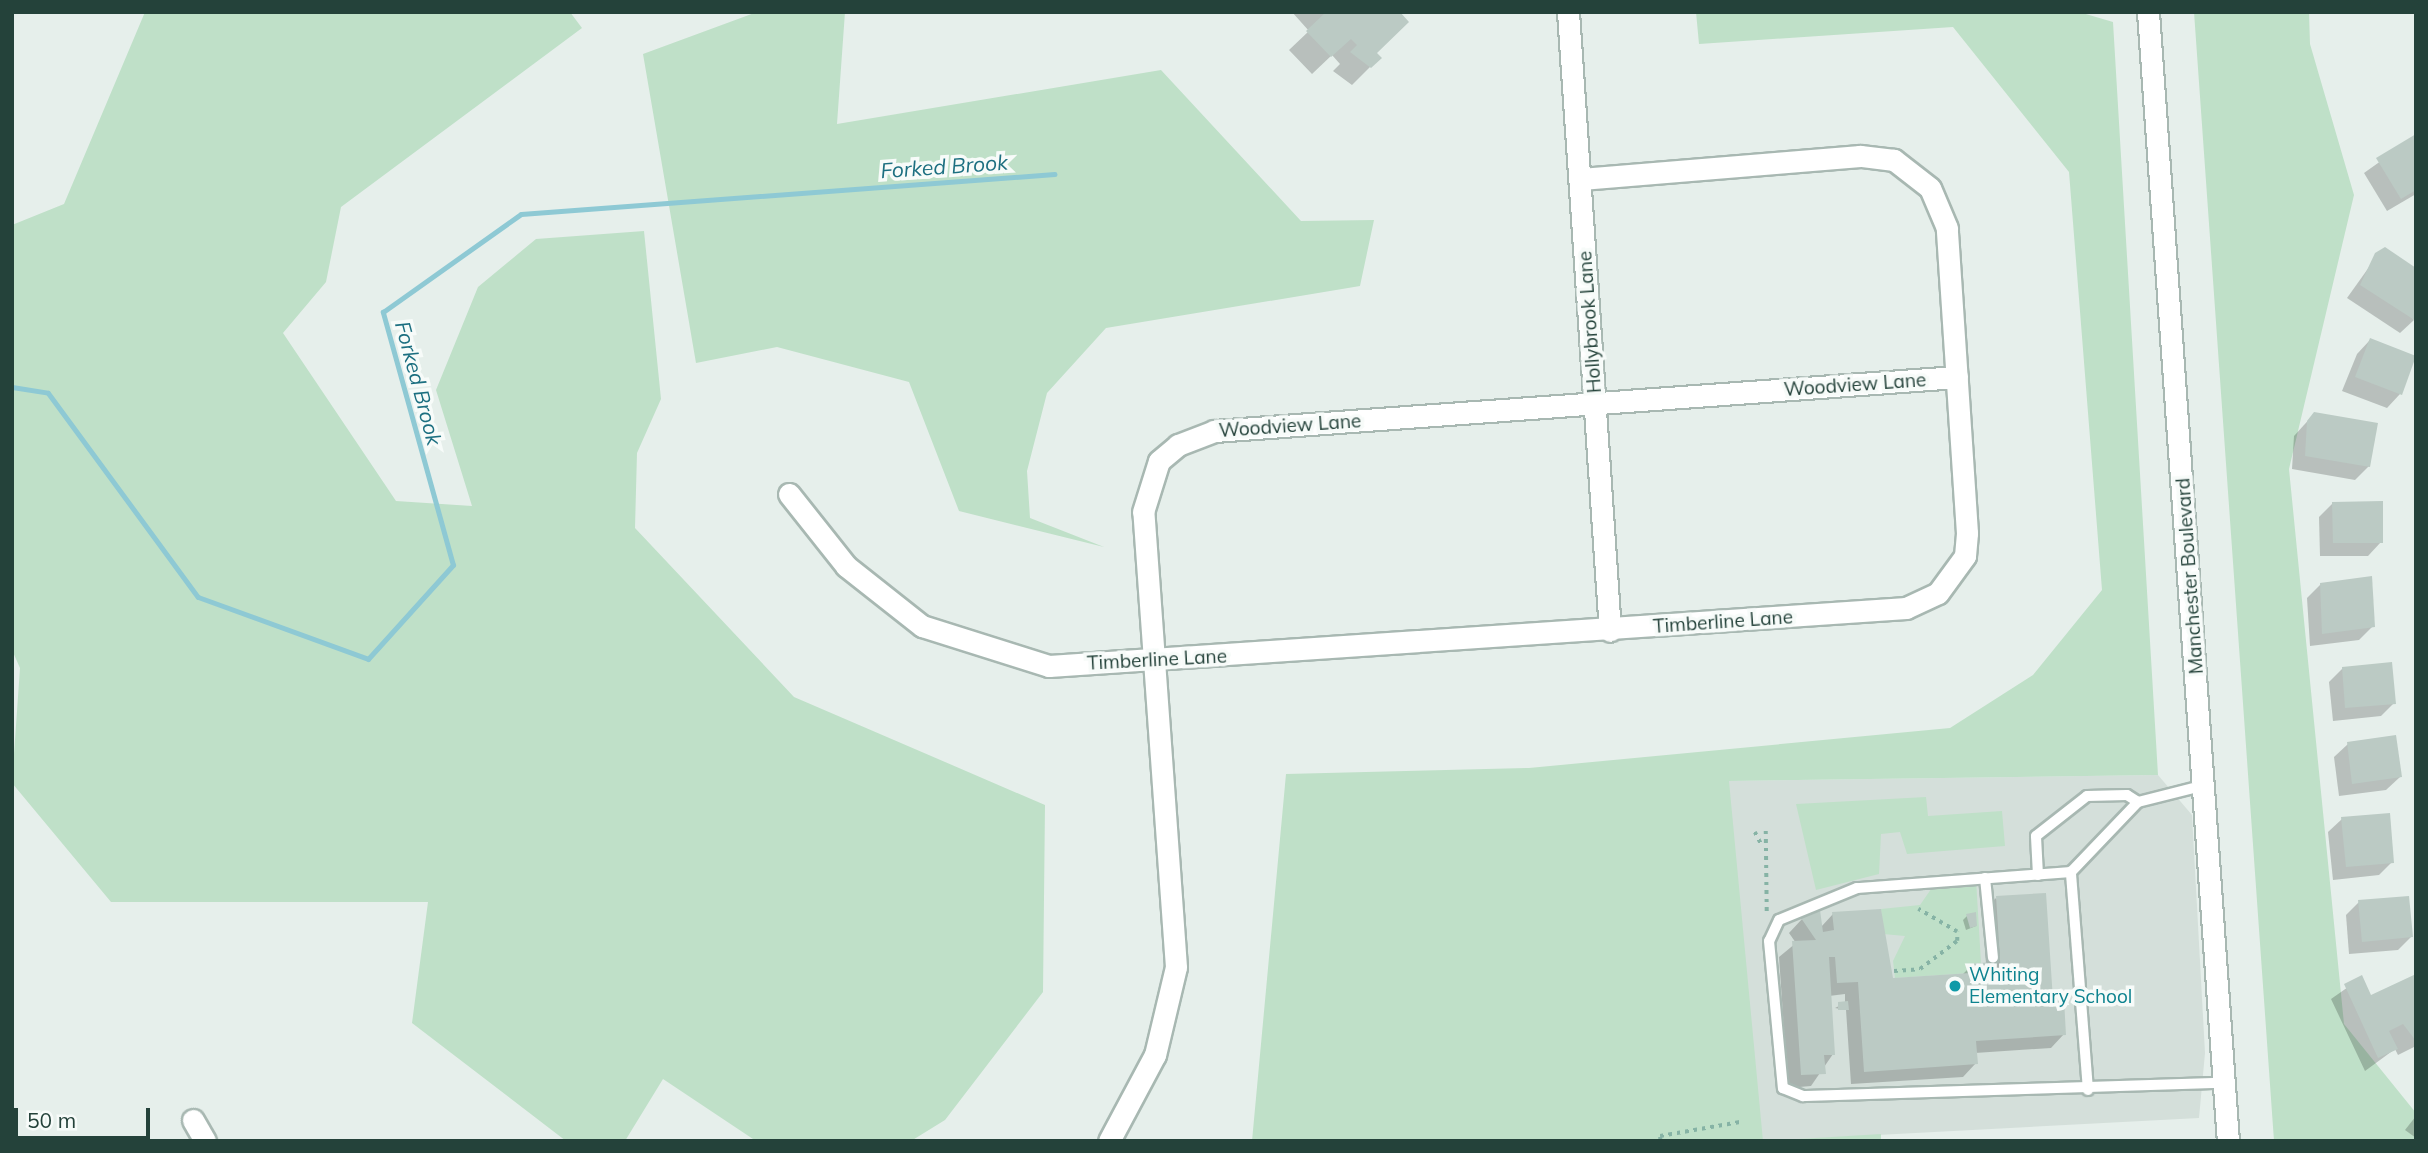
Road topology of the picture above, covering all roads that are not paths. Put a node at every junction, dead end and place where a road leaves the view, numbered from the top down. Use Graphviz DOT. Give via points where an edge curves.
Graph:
graph roads {
  1 [pos="1568,12"];
  2 [pos="2148,12"];
  3 [pos="1581,179"];
  4 [pos="1957,377"];
  5 [pos="1595,404"];
  6 [pos="789,494"];
  7 [pos="1610,631"];
  8 [pos="1153,661"];
  9 [pos="2206,784"];
  10 [pos="2138,802"];
  11 [pos="2071,872"];
  12 [pos="2038,875"];
  13 [pos="1985,878"];
  14 [pos="1993,958"];
  15 [pos="2224,1083"];
  16 [pos="2088,1090"];
  17 [pos="193,1121"];
  18 [pos="205,1141"];
  19 [pos="1109,1141"];
  20 [pos="2228,1141"];
  1 -- 3 [label="street, Hollybrook Lane"];
  2 -- 9 [label="street, Manchester Boulevard"];
  3 -- 4 [label="street, Timberline Lane" via="1860,156 1894,160 1930,188 1941,208"];
  3 -- 5 [label="street, Hollybrook Lane"];
  4 -- 5 [label="street, Woodview Lane"];
  4 -- 7 [label="street, Timberline Lane" via="1965,556 1938,593 1906,608"];
  5 -- 7 [label="street, Hollybrook Lane"];
  5 -- 8 [label="street, Woodview Lane" via="1214,431 1178,445 1159,461 1143,512"];
  6 -- 8 [label="street, Timberline Lane" via="846,566 922,625 1049,666"];
  7 -- 8 [label="street, Timberline Lane"];
  8 -- 19 [label="street, Woodview Lane" via="1176,967 1155,1055"];
  9 -- 10 [label="lane"];
  9 -- 15 [label="street, Manchester Boulevard"];
  10 -- 11 [label="lane"];
  10 -- 12 [label="lane" via="2127,795 2087,796 2036,836"];
  11 -- 12 [label="lane"];
  11 -- 16 [label="lane"];
  12 -- 13 [label="lane"];
  13 -- 14 [label="lane"];
  13 -- 16 [label="lane" via="1857,888 1789,913 1769,941 1779,1077 1792,1094"];
  15 -- 16 [label="lane"];
  15 -- 20 [label="street, Manchester Boulevard"];
  17 -- 18 [label="street"];
}
